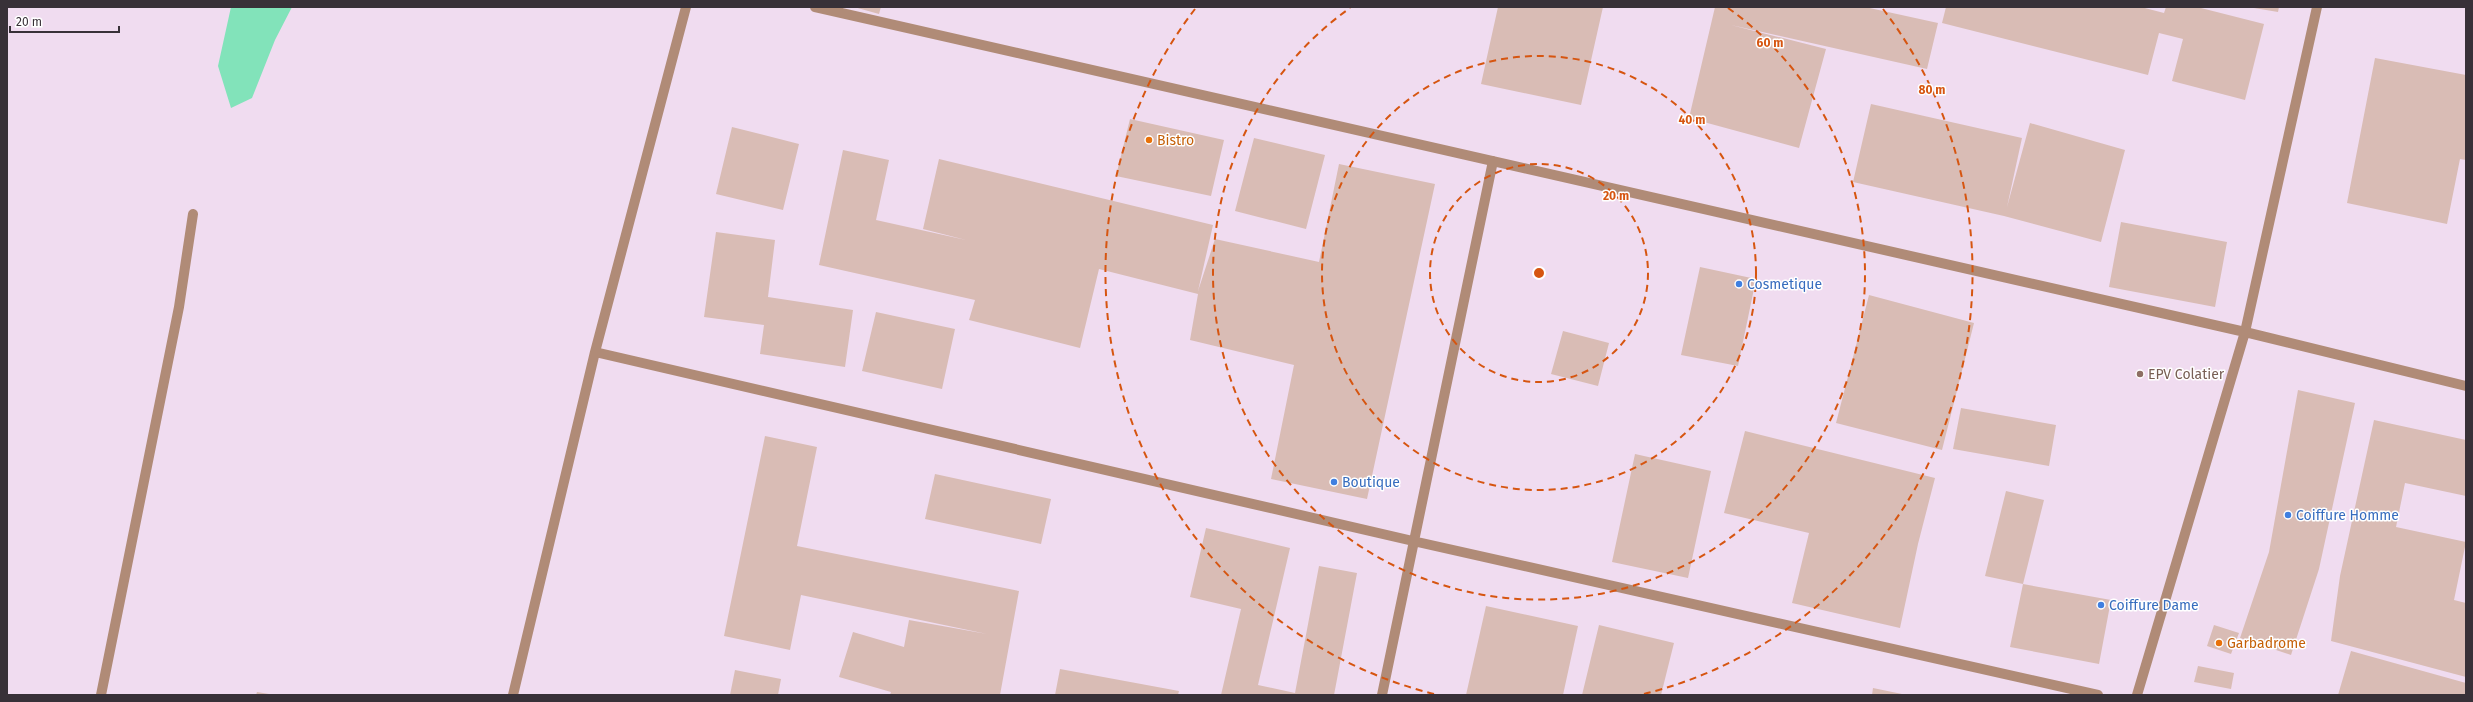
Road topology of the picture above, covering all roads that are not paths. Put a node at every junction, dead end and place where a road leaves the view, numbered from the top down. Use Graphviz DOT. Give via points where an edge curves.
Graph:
graph roads {
  1 [pos="686,7"];
  2 [pos="815,7"];
  3 [pos="2317,7"];
  4 [pos="1493,162"];
  5 [pos="193,214"];
  6 [pos="2245,332"];
  7 [pos="595,352"];
  8 [pos="2466,386"];
  9 [pos="1413,541"];
  10 [pos="101,695"];
  11 [pos="513,695"];
  12 [pos="1382,695"];
  13 [pos="2098,695"];
  14 [pos="2137,695"];
  1 -- 7 [label="street"];
  2 -- 4 [label="street"];
  3 -- 6 [label="street"];
  4 -- 6 [label="street"];
  4 -- 9 [label="street"];
  5 -- 10 [label="street" via="179,307"];
  6 -- 8 [label="street"];
  6 -- 14 [label="street"];
  7 -- 9 [label="street"];
  7 -- 11 [label="street"];
  9 -- 12 [label="street"];
  9 -- 13 [label="street"];
}
